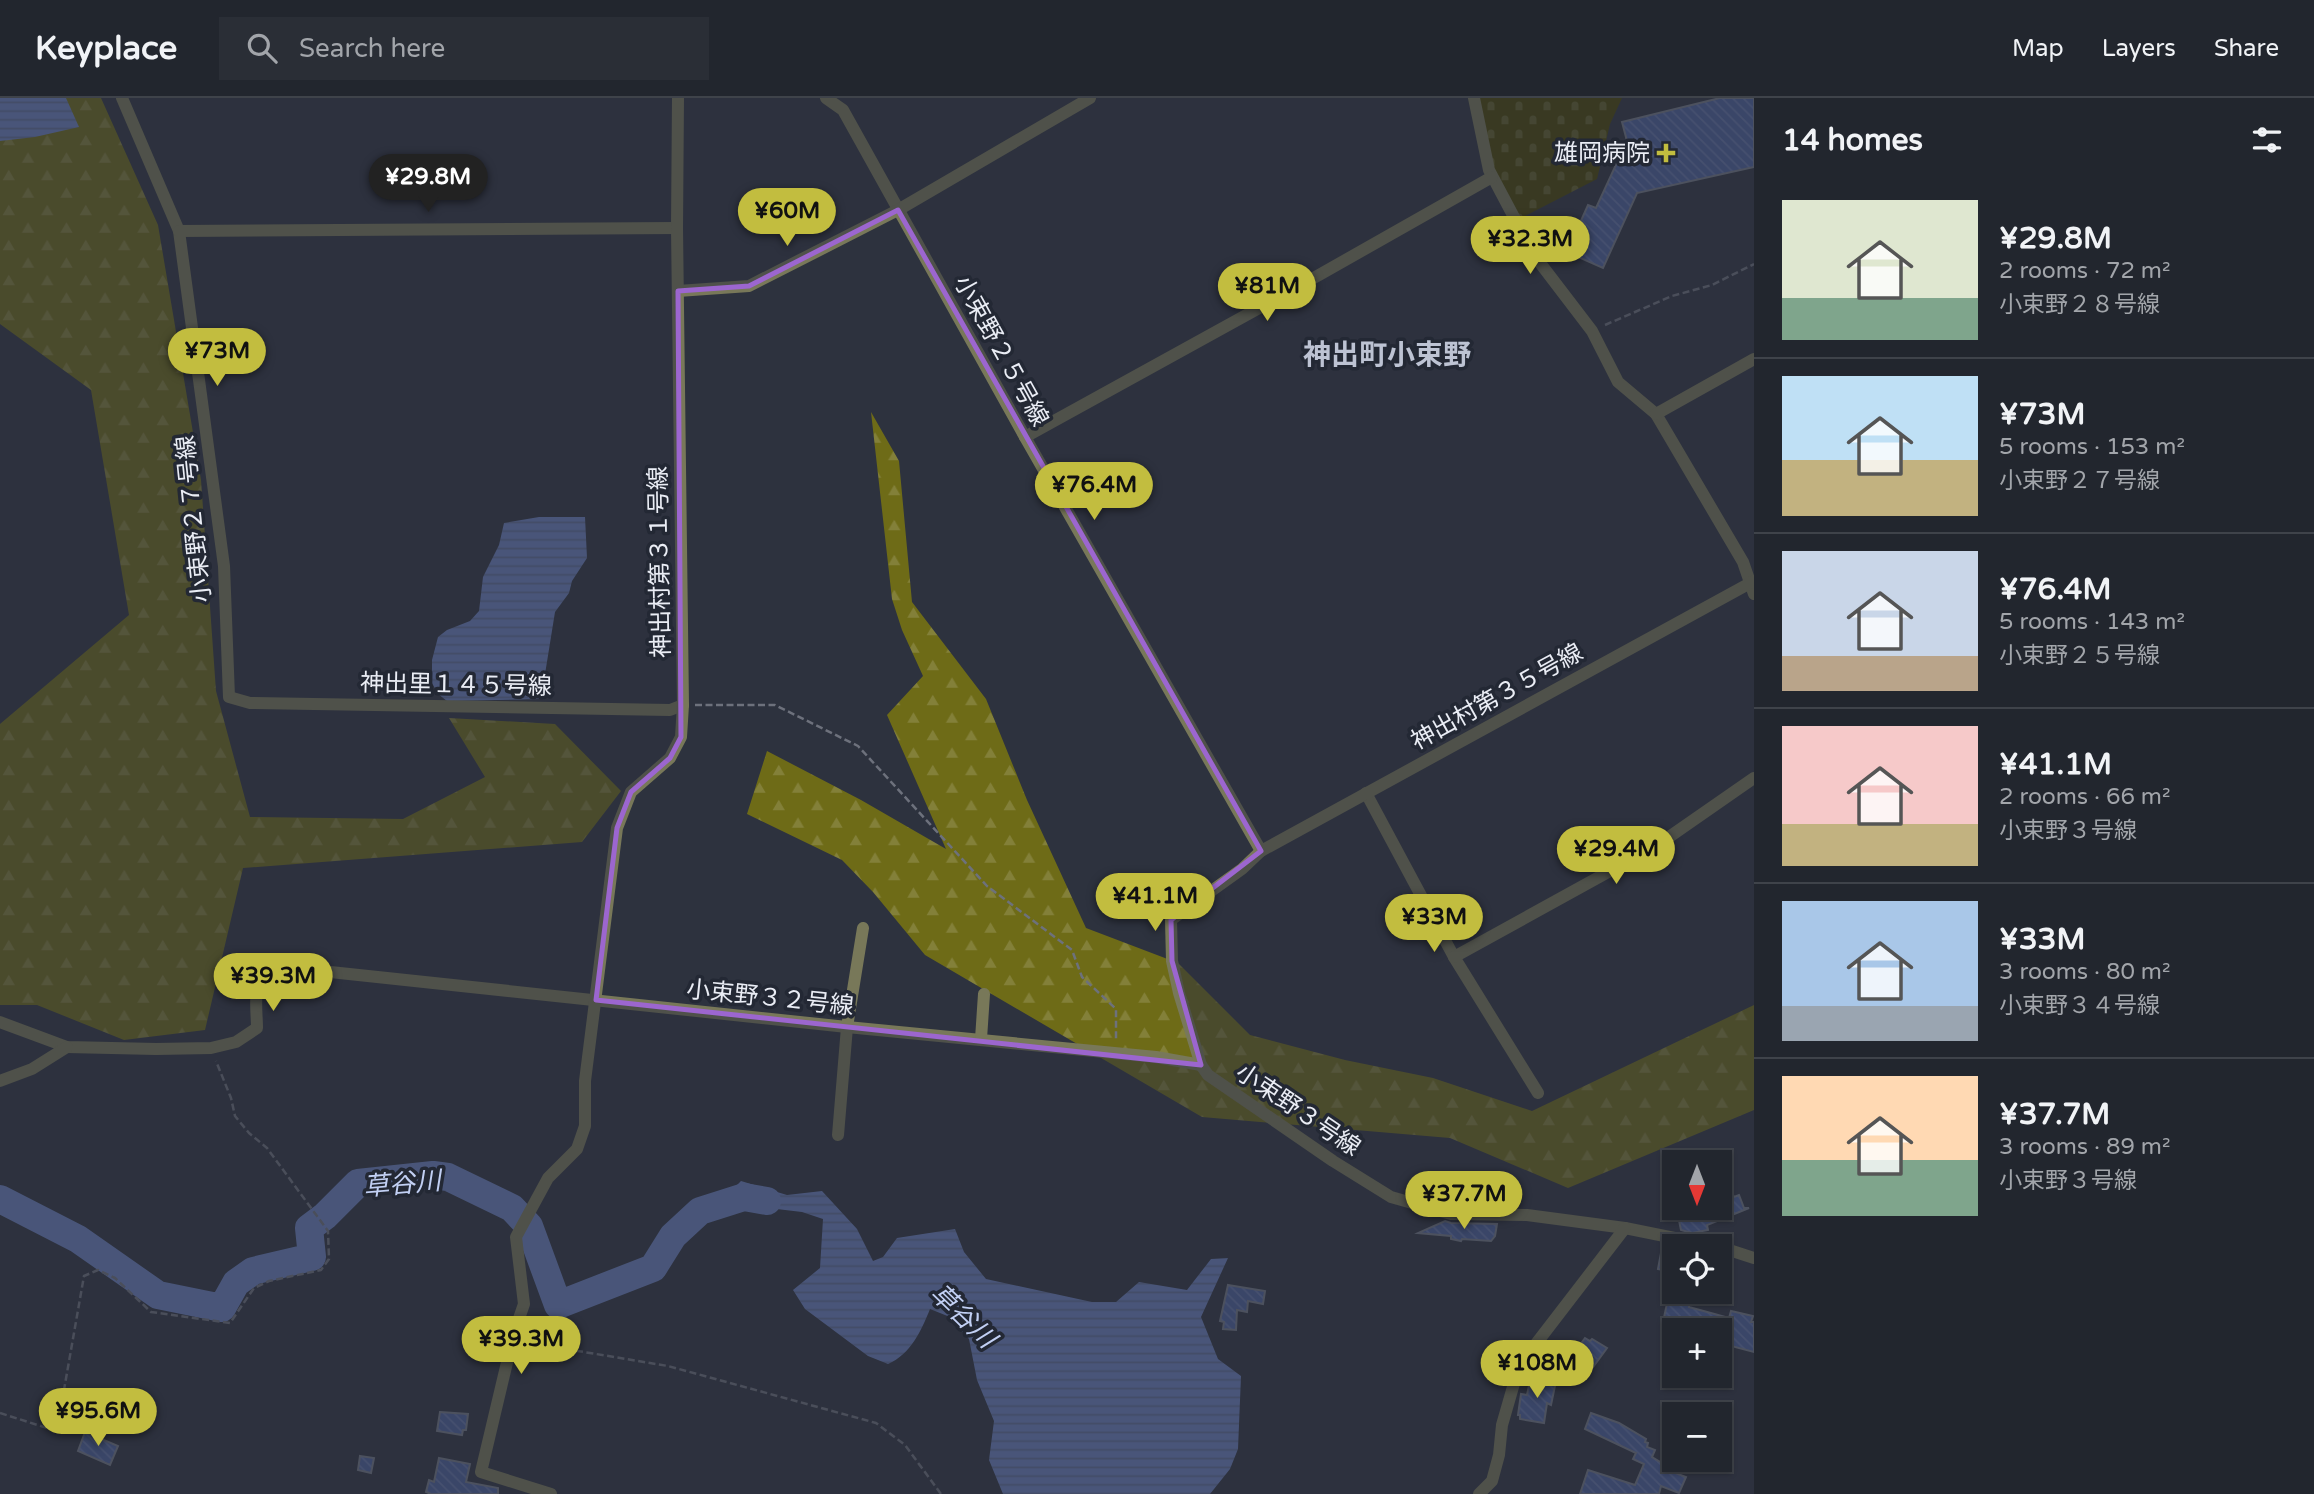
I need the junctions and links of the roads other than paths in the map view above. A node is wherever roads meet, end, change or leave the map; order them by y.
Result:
1 (122, 98) edge
2 (678, 98) edge
3 (826, 98) edge
4 (1090, 98) edge
5 (1474, 98) edge
6 (1492, 177) junction
7 (898, 210) junction
8 (677, 228) junction
9 (179, 231) junction
10 (678, 291) junction
11 (1754, 359) edge
12 (1656, 414) junction
13 (1025, 437) junction
14 (1753, 586) edge
15 (229, 697) joint
16 (683, 705) junction
17 (1754, 778) edge
18 (1366, 793) junction
19 (1261, 851) junction
20 (863, 928) dead end
21 (1454, 957) junction
22 (984, 994) dead end
23 (596, 1000) junction
24 (0, 1022) edge
25 (847, 1027) junction
26 (981, 1039) junction
27 (67, 1047) junction
28 (1201, 1065) junction
29 (0, 1081) edge
30 (1538, 1093) dead end
31 (838, 1135) dead end
32 (1625, 1228) junction
33 (1662, 1235) edge
34 (1732, 1251) edge
35 (1754, 1258) edge
36 (551, 1494) edge
37 (1479, 1494) edge

1 - 9 street, 小束野２７号線
2 - 8 street, 神出村第３１号線
3 - 7 street, 小束野２５号線
4 - 7 street
5 - 6 street
6 - 12 street
6 - 13 street
7 - 10 street
7 - 13 street, 小束野２５号線
8 - 9 street
8 - 10 street, 神出村第３１号線
9 - 15 street, 小束野２７号線
10 - 16 street, 神出村第３１号線
11 - 12 street
12 - 14 street
13 - 19 street, 小束野２５号線
14 - 18 street, 神出村第３５号線
15 - 16 street, 神出里１４５号線
16 - 23 street, 神出村第３１号線
17 - 21 street
18 - 19 street, 神出村第３５号線
18 - 21 street
19 - 28 street, 小束野３号線
20 - 25 street
21 - 30 street
22 - 26 street
23 - 25 street, 小束野３２号線
23 - 27 street, 小束野３２号線
23 - 36 street, 神出村第３１号線
24 - 27 street
25 - 26 street, 小束野３２号線
25 - 31 street
26 - 28 street, 小束野３２号線
27 - 29 street
28 - 32 street, 小束野３号線
32 - 33 street, 小束野３号線
32 - 37 street
34 - 35 street

